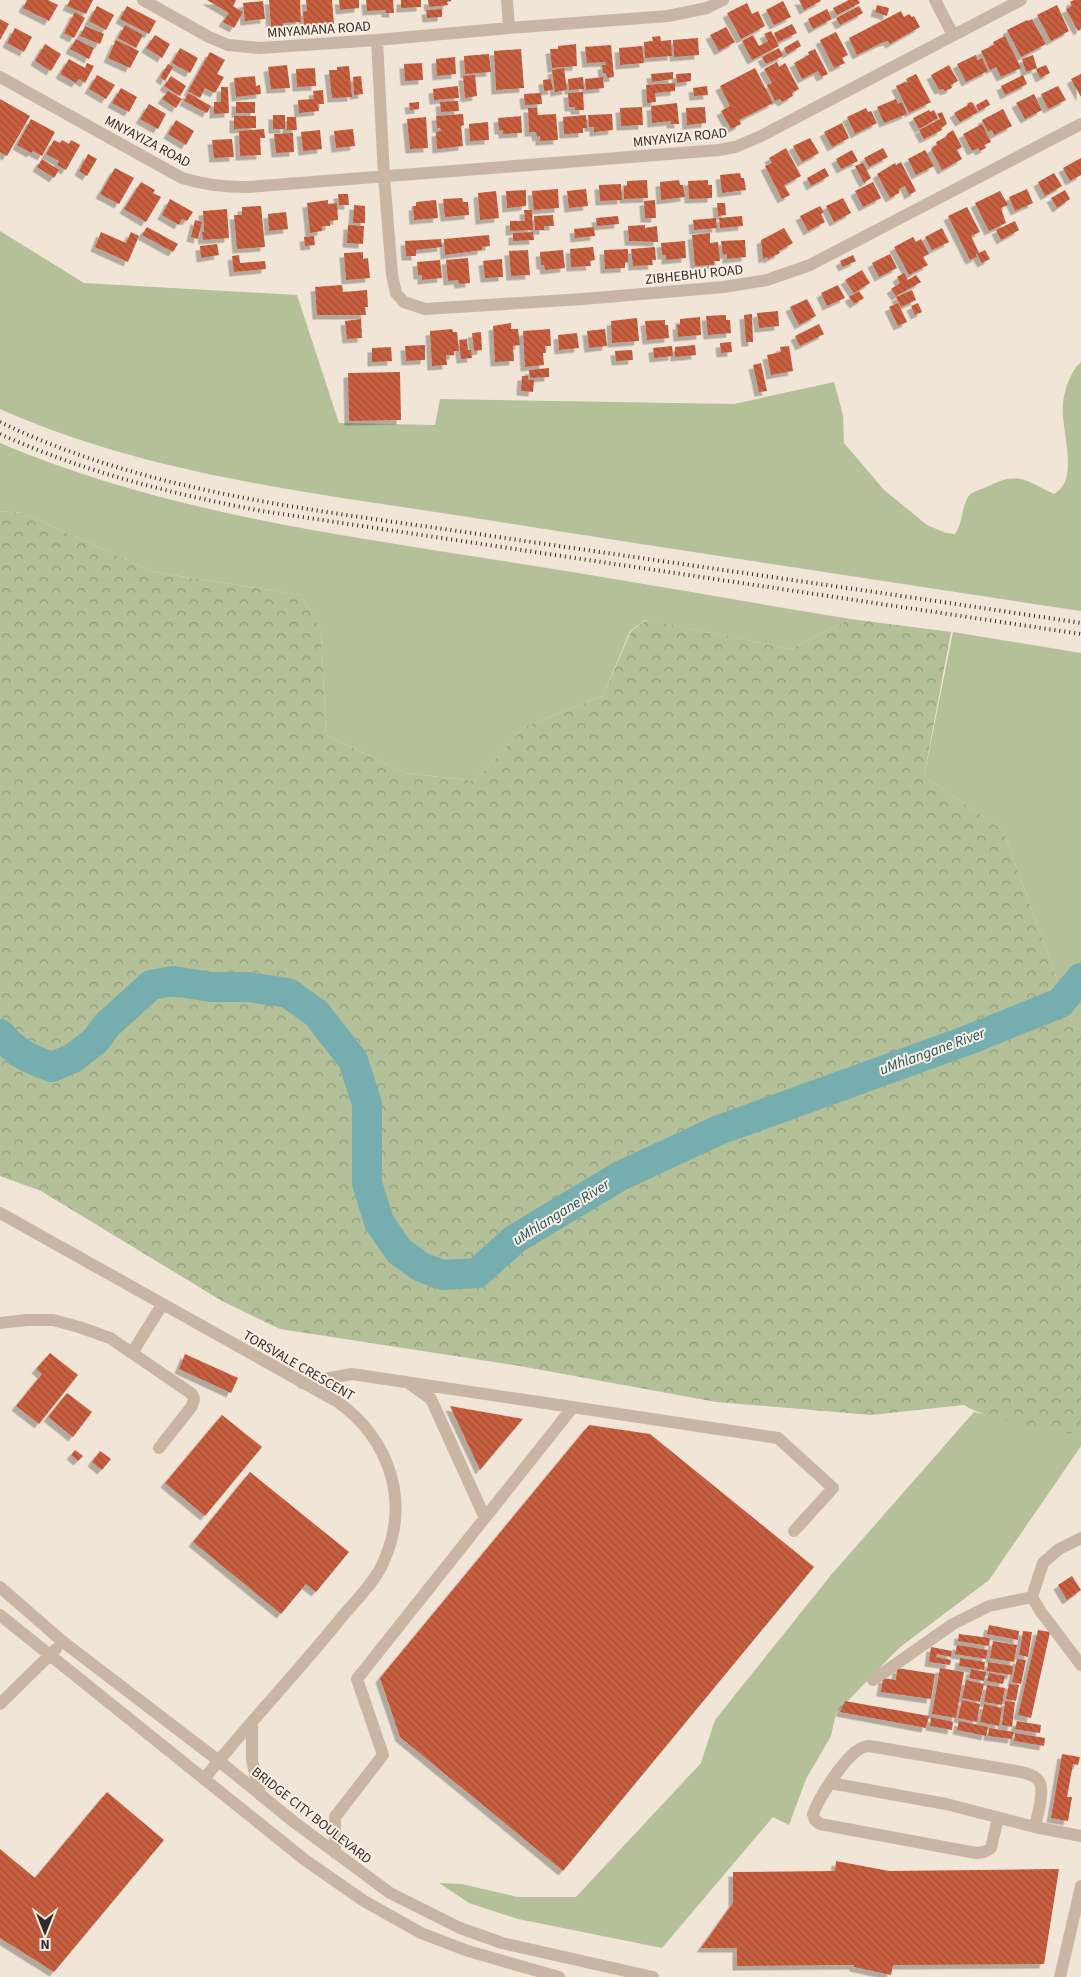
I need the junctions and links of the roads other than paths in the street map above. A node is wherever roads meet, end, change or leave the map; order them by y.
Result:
1 (143, 0) edge
2 (507, 0) edge
3 (723, 0) edge
4 (935, 0) edge
5 (1021, 0) edge
6 (508, 28) junction
7 (952, 35) junction
8 (377, 40) junction
9 (0, 77) edge
10 (1081, 124) edge
11 (384, 176) junction
12 (0, 1213) edge
13 (162, 1305) junction
14 (0, 1324) edge
15 (132, 1353) junction
16 (406, 1382) junction
17 (302, 1383) junction
18 (573, 1407) junction
19 (159, 1448) dead end
20 (485, 1518) junction
21 (794, 1531) dead end
22 (1081, 1538) edge
23 (0, 1587) edge
24 (1032, 1597) junction
25 (0, 1615) edge
26 (62, 1641) junction
27 (50, 1656) junction
28 (1081, 1664) edge
29 (874, 1680) dead end
30 (4, 1689) edge
31 (0, 1704) edge
32 (252, 1722) junction
33 (219, 1761) junction
34 (204, 1779) junction
35 (830, 1783) junction
36 (260, 1795) junction
37 (998, 1818) junction
38 (1035, 1828) junction
39 (1081, 1836) edge
40 (335, 1853) junction
41 (1081, 1886) edge
42 (559, 1977) edge
43 (653, 1977) edge
44 (1060, 1977) edge

1 - 8 street, MNYAMANA ROAD
2 - 6 street
3 - 6 street, MNYAMANA ROAD
4 - 7 street
5 - 7 street, MNYAYIZA ROAD
6 - 8 street, MNYAMANA ROAD
7 - 11 street, MNYAYIZA ROAD
8 - 11 street
9 - 11 street, MNYAYIZA ROAD
10 - 11 street, ZIBHEBHU ROAD
12 - 13 street, TORSVALE CRESCENT
13 - 15 street
13 - 17 street, TORSVALE CRESCENT
14 - 15 street
15 - 19 street
16 - 17 street
16 - 18 street
16 - 20 street
17 - 32 street, TORSVALE CRESCENT
18 - 20 street
18 - 21 street
20 - 40 street
22 - 24 street
23 - 26 street, BRIDGE CITY BOULEVARD
24 - 28 street
24 - 29 street
25 - 27 street
26 - 27 street
26 - 33 street, BRIDGE CITY BOULEVARD
27 - 30 street
27 - 34 street
30 - 31 street
32 - 33 street, TORSVALE CRESCENT
32 - 36 street
33 - 34 street, TORSVALE CRESCENT
33 - 36 street, BRIDGE CITY BOULEVARD
34 - 42 street
35 - 37 street
35 - 37 street
35 - 38 street
36 - 40 street, BRIDGE CITY BOULEVARD
37 - 38 street
38 - 39 street
40 - 43 street, BRIDGE CITY BOULEVARD
41 - 44 street

